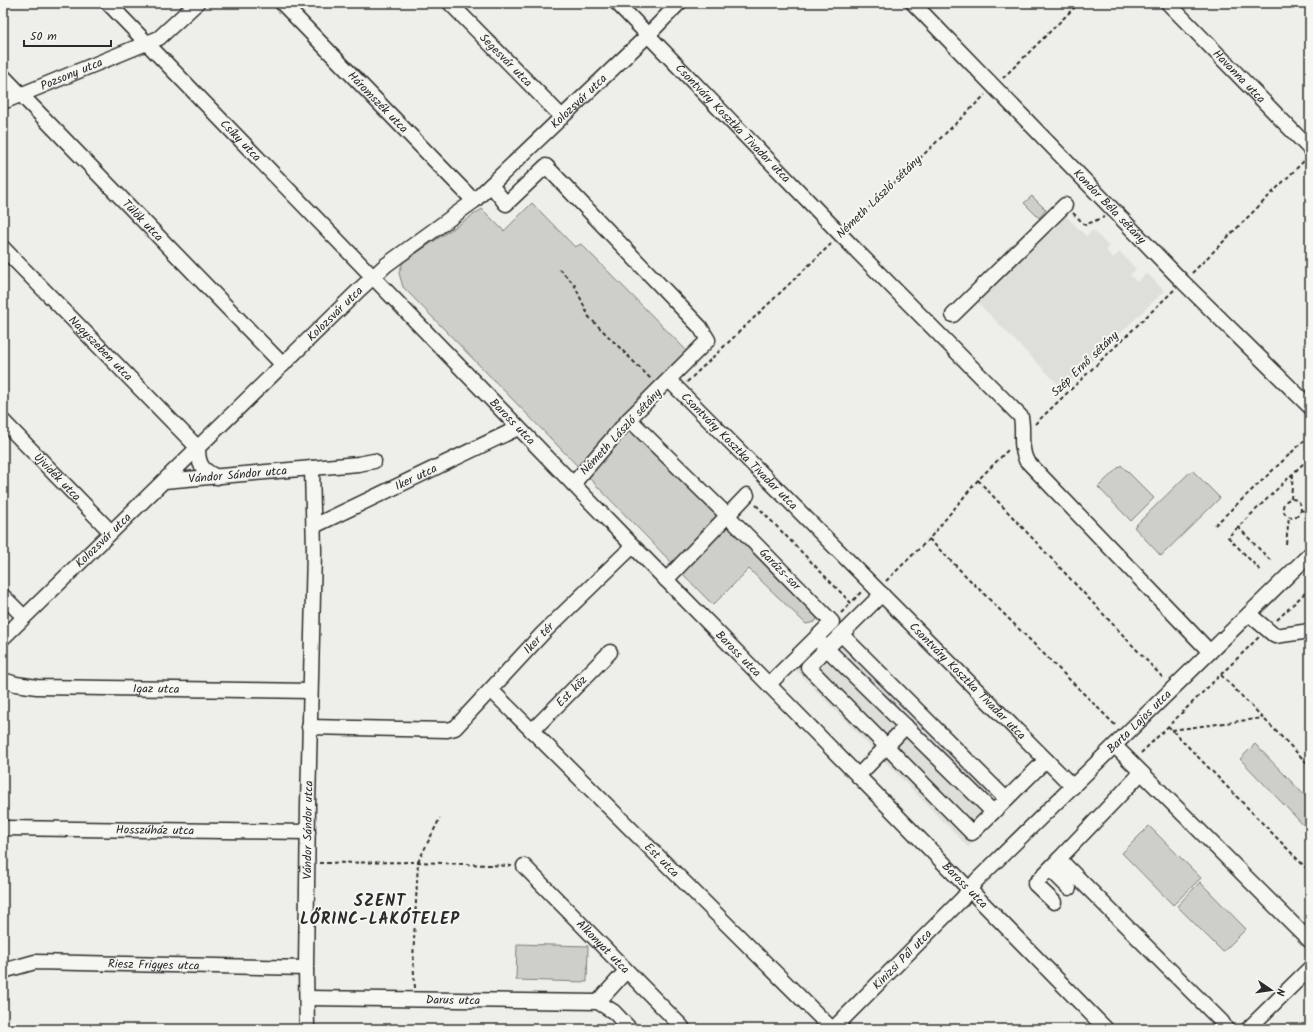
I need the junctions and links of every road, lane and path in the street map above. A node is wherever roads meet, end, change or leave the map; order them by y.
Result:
1 (108, 3) edge
2 (198, 3) edge
3 (282, 3) edge
4 (450, 3) edge
5 (617, 3) edge
6 (679, 3) edge
7 (913, 3) edge
8 (1079, 3) edge
9 (1168, 3) edge
10 (648, 35) junction
11 (147, 44) junction
12 (3, 76) edge
13 (994, 86) junction
14 (21, 94) junction
15 (3, 102) edge
16 (562, 117) junction
17 (1310, 149) edge
18 (1310, 155) edge
19 (491, 185) junction
20 (474, 201) junction
21 (1065, 205) joint
22 (1116, 212) junction
23 (841, 235) junction
24 (3, 248) edge
25 (559, 269) dead end
26 (374, 277) junction
27 (1183, 282) junction
28 (953, 315) dead end
29 (283, 364) junction
30 (673, 385) junction
31 (1310, 407) edge
32 (629, 419) junction
33 (3, 421) edge
34 (518, 428) junction
35 (1310, 436) edge
36 (1021, 437) junction
37 (198, 448) junction
38 (1310, 457) edge
39 (374, 461) dead end
40 (312, 468) junction
41 (1293, 474) junction
42 (217, 477) junction
43 (978, 480) junction
44 (164, 481) junction
45 (573, 484) junction
46 (747, 495) joint
47 (1291, 499) junction
48 (1300, 510) junction
49 (1310, 512) edge
50 (728, 516) junction
51 (1289, 516) junction
52 (1215, 525) dead end
53 (314, 526) junction
54 (1238, 527) junction
55 (111, 532) junction
56 (929, 539) junction
57 (1286, 544) dead end
58 (633, 546) junction
59 (1310, 554) edge
60 (1270, 560) dead end
61 (1260, 570) dead end
62 (666, 580) junction
63 (1310, 588) edge
64 (876, 589) junction
65 (3, 596) edge
66 (1249, 614) junction
67 (24, 617) junction
68 (1267, 629) junction
69 (1310, 632) edge
70 (841, 634) junction
71 (3, 638) edge
72 (816, 638) junction
73 (827, 648) junction
74 (610, 652) dead end
75 (1210, 652) junction
76 (1221, 675) junction
77 (3, 680) edge
78 (769, 684) junction
79 (1172, 688) junction
80 (491, 690) junction
81 (310, 691) junction
82 (1263, 718) junction
83 (906, 726) junction
84 (1168, 726) junction
85 (309, 727) junction
86 (1172, 730) junction
87 (532, 731) junction
88 (1125, 736) junction
89 (886, 746) junction
90 (1115, 746) junction
91 (1046, 760) junction
92 (1310, 766) edge
93 (1136, 768) junction
94 (858, 776) junction
95 (1072, 787) junction
96 (1006, 799) junction
97 (993, 812) junction
98 (440, 818) dead end
99 (3, 828) edge
100 (308, 832) junction
101 (418, 862) junction
102 (308, 863) junction
103 (1054, 864) junction
104 (524, 866) joint
105 (1310, 872) edge
106 (1069, 888) dead end
107 (969, 890) junction
108 (1054, 902) dead end
109 (1310, 941) edge
110 (306, 968) junction
111 (1310, 968) edge
112 (3, 971) edge
113 (626, 971) junction
114 (308, 998) junction
115 (415, 999) junction
116 (598, 1002) junction
117 (3, 1019) edge
118 (682, 1028) edge
119 (12, 1029) edge
120 (307, 1029) edge
121 (630, 1029) edge
122 (833, 1029) edge
123 (1106, 1029) edge
124 (1226, 1029) edge
125 (1248, 1029) edge

1 - 11 street, Csíky utca
2 - 11 street, Pozsony utca
3 - 20 street, Háromszék utca
4 - 16 street, Segesvár utca
5 - 10 street, Csontváry Kosztka Tivadar utca
6 - 10 street, Kolozsvár utca
7 - 13 street, Kondor Béla sétány
8 - 13 path, Németh László sétány
9 - 17 street, Havanna utca
10 - 16 street, Kolozsvár utca
10 - 23 street, Csontváry Kosztka Tivadar utca
11 - 14 street, Pozsony utca
11 - 26 street, Csíky utca
12 - 14 street, Tülök utca
13 - 22 street, Kondor Béla sétány
13 - 23 path, Németh László sétány
14 - 15 street, Pozsony utca
14 - 29 street, Tülök utca
16 - 19 street, Kolozsvár utca
18 - 27 path, Szép Ernő sétány
19 - 20 street, Kolozsvár utca
19 - 30 street
20 - 26 street, Kolozsvár utca
21 - 22 path
21 - 28 street
22 - 27 street, Kondor Béla sétány
23 - 30 path, Németh László sétány
23 - 36 street, Csontváry Kosztka Tivadar utca
24 - 37 street, Nagyszeben utca
25 - 30 path
26 - 29 street, Kolozsvár utca
26 - 34 street, Baross utca
27 - 31 street, Kondor Béla sétány
27 - 36 path, Szép Ernő sétány
29 - 37 street, Kolozsvár utca
30 - 32 street, Németh László sétány
30 - 64 street, Csontváry Kosztka Tivadar utca
32 - 45 street, Németh László sétány
32 - 50 street, Garázs-sor
33 - 55 street, Újvidék utca
34 - 45 street, Baross utca
34 - 53 street, Iker utca
35 - 52 path
36 - 43 path, Szép Ernő sétány
36 - 75 street, Csontváry Kosztka Tivadar utca
37 - 42 street
37 - 44 street, Kolozsvár utca
38 - 41 path
39 - 40 street, Vándor Sándor utca
40 - 42 street, Vándor Sándor utca
40 - 53 street, Vándor Sándor utca
41 - 47 path
41 - 54 path
42 - 44 street, Vándor Sándor utca
43 - 56 path, Szép Ernő sétány
43 - 79 path
44 - 55 street, Kolozsvár utca
45 - 58 street, Baross utca
46 - 50 street
46 - 64 path, Szép Ernő sétány
47 - 48 path
47 - 51 path
48 - 49 path
48 - 51 path
50 - 62 street
50 - 72 street, Garázs-sor
51 - 57 path
53 - 81 street, Vándor Sándor utca
54 - 60 path
54 - 61 path
55 - 67 street, Kolozsvár utca
56 - 64 path, Szép Ernő sétány
56 - 88 path
58 - 62 street, Baross utca
58 - 80 street, Iker tér
59 - 66 street, Barta Lajos utca
62 - 78 street, Baross utca
63 - 68 path
64 - 70 street
64 - 91 street, Csontváry Kosztka Tivadar utca
65 - 67 street
66 - 68 street
66 - 75 street, Barta Lajos utca
67 - 71 street, Kolozsvár utca
68 - 69 street
68 - 76 path
70 - 73 street
70 - 96 street
72 - 73 street
72 - 78 street
73 - 83 street
73 - 89 street
74 - 87 street, Est köz
75 - 79 street, Barta Lajos utca
76 - 82 path
76 - 84 path
77 - 81 street, Igaz utca
78 - 94 street, Baross utca
79 - 88 street, Barta Lajos utca
80 - 85 street, Iker tér
80 - 87 street, Est utca
81 - 85 street, Vándor Sándor utca
82 - 86 path
82 - 92 path
83 - 89 street
83 - 97 street
84 - 86 path
84 - 93 path
85 - 100 street, Vándor Sándor utca
86 - 105 path
87 - 122 street, Est utca
88 - 90 street, Barta Lajos utca
89 - 94 street
89 - 97 street
90 - 93 street
90 - 95 street, Barta Lajos utca
91 - 95 street, Csontváry Kosztka Tivadar utca
91 - 96 street
93 - 103 street
93 - 109 street
94 - 107 street, Baross utca
95 - 107 street, Barta Lajos utca
96 - 97 street
98 - 101 path
99 - 100 street, Hosszúház utca
100 - 102 street, Vándor Sándor utca
101 - 102 path
101 - 104 path
101 - 115 path
102 - 110 street, Vándor Sándor utca
103 - 106 street
103 - 108 street
103 - 124 street
104 - 113 street, Alkonyat utca
107 - 122 street, Kinizsi Pál utca
107 - 123 street, Baross utca
110 - 112 street, Riesz Frigyes utca
110 - 114 street, Vándor Sándor utca
111 - 125 street
113 - 116 street
113 - 118 street, Alkonyat utca
114 - 115 street, Darus utca
114 - 120 street, Vándor Sándor utca
115 - 116 street, Darus utca
116 - 121 street
117 - 119 path

